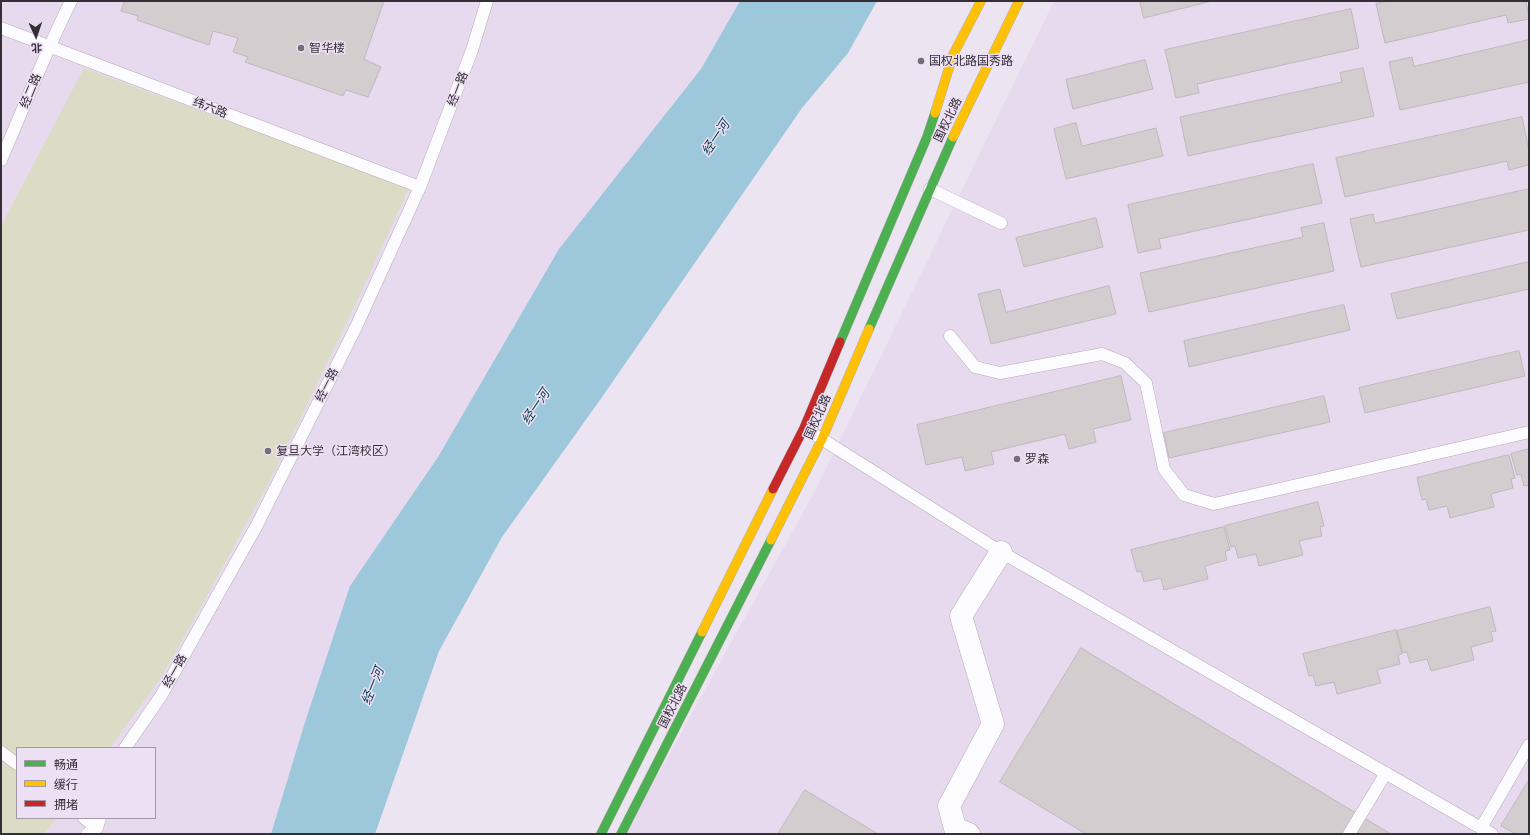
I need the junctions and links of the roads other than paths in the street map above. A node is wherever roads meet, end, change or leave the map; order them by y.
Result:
1 (71, 1) edge
2 (487, 1) edge
3 (980, 1) edge
4 (1019, 1) edge
5 (1, 28) edge
6 (48, 47) junction
7 (1, 160) edge
8 (420, 187) junction
9 (930, 189) junction
10 (1001, 223) dead end
11 (950, 336) dead end
12 (804, 428) junction
13 (1529, 432) edge
14 (822, 439) junction
15 (1001, 552) junction
16 (1529, 744) edge
17 (126, 747) edge
18 (1, 752) edge
19 (16, 763) edge
20 (1386, 773) junction
21 (85, 819) edge
22 (95, 827) edge
23 (1481, 828) junction
24 (601, 834) edge
25 (621, 834) edge
26 (969, 834) edge
27 (1348, 834) edge
28 (1492, 834) edge

1 - 6 lane, 经二路
2 - 8 lane, 经一路
3 - 12 main road, 国权北路
4 - 9 main road, 国权北路
5 - 6 lane, 纬六路
6 - 7 lane, 经二路
6 - 8 lane, 纬六路
8 - 17 lane, 经一路
9 - 10 lane
9 - 14 main road, 国权北路
11 - 13 lane
12 - 14 lane
12 - 24 main road, 国权北路
14 - 15 lane
14 - 25 main road, 国权北路
15 - 20 lane
15 - 26 street
16 - 23 lane
18 - 19 lane
20 - 23 lane
20 - 27 lane
21 - 22 lane
23 - 28 lane

